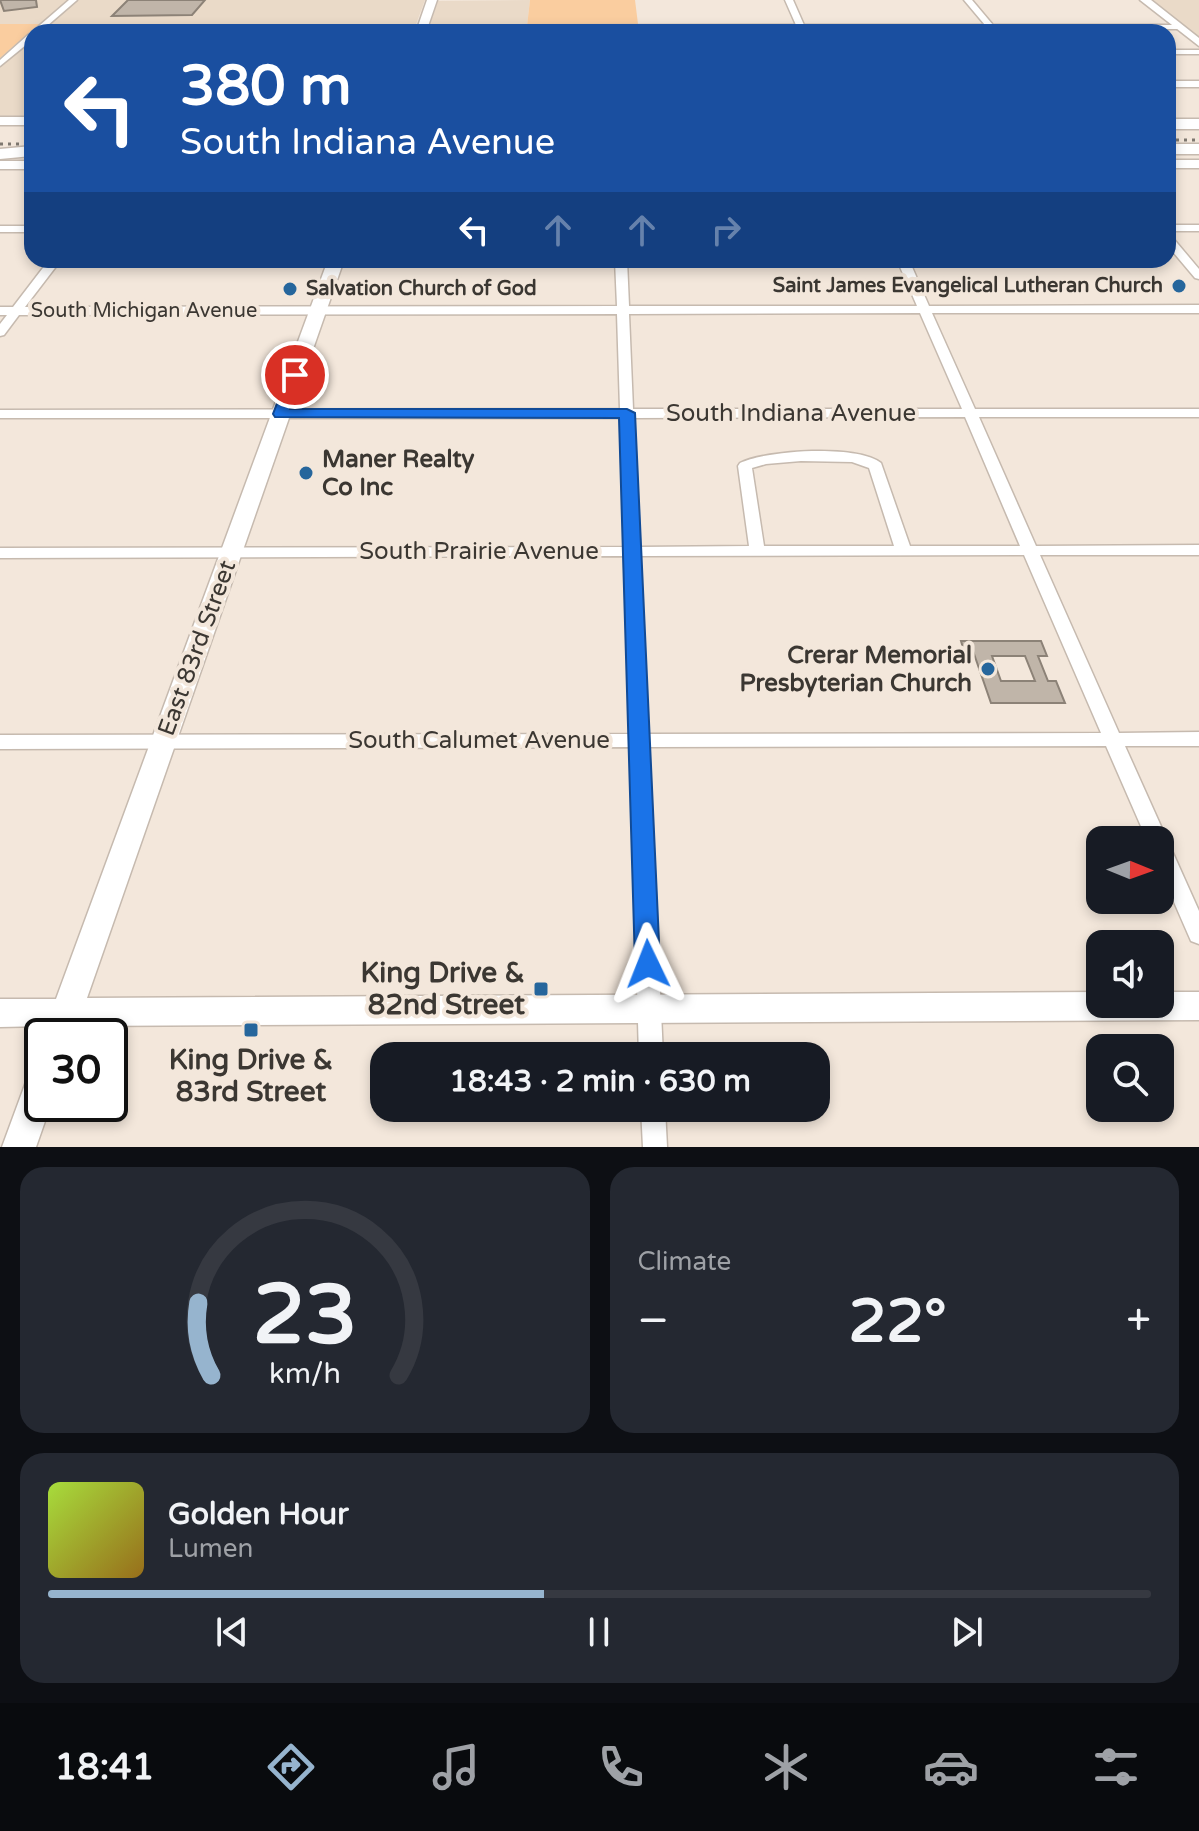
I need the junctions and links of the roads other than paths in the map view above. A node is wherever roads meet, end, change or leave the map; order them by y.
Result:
1 (73, 0) edge
2 (432, 0) edge
3 (789, 0) edge
4 (968, 0) edge
5 (1145, 0) edge
6 (638, 23) dead end
7 (45, 24) edge
8 (423, 24) edge
9 (679, 24) edge
10 (800, 24) edge
11 (988, 24) edge
12 (1175, 24) edge
13 (1176, 25) edge
14 (24, 43) edge
15 (1199, 43) edge
16 (1176, 52) edge
17 (1199, 52) edge
18 (0, 64) edge
19 (1176, 84) edge
20 (1199, 84) edge
21 (24, 126) edge
22 (1176, 127) edge
23 (1176, 135) edge
24 (24, 137) edge
25 (1, 139) edge
26 (1198, 141) edge
27 (24, 147) edge
28 (1176, 147) edge
29 (1176, 157) edge
30 (0, 165) edge
31 (24, 165) edge
32 (1176, 228) edge
33 (1199, 228) edge
34 (0, 229) edge
35 (24, 229) edge
36 (1176, 249) edge
37 (49, 268) edge
38 (333, 268) edge
39 (621, 268) edge
40 (907, 268) edge
41 (1199, 276) edge
42 (1199, 309) edge
43 (318, 310) junction
44 (623, 310) junction
45 (925, 310) junction
46 (0, 311) edge
47 (17, 311) junction
48 (0, 332) edge
49 (627, 413) junction
50 (969, 413) junction
51 (1199, 413) edge
52 (0, 414) edge
53 (281, 414) junction
54 (632, 550) junction
55 (757, 550) junction
56 (903, 550) junction
57 (1199, 550) edge
58 (1030, 551) junction
59 (232, 552) junction
60 (0, 553) edge
61 (639, 739) junction
62 (1113, 739) junction
63 (1199, 739) edge
64 (0, 742) edge
65 (164, 742) junction
66 (1151, 826) edge
67 (1174, 878) edge
68 (1199, 935) edge
69 (1199, 1006) edge
70 (649, 1007) junction
71 (0, 1013) edge
72 (26, 1018) edge
73 (65, 1018) edge
74 (128, 1023) edge
75 (650, 1042) edge
76 (28, 1122) edge
77 (654, 1122) edge
78 (19, 1147) edge
79 (655, 1147) edge

1 - 7 street
2 - 8 street
3 - 10 street
4 - 11 street
5 - 12 street
6 - 9 street
13 - 15 street
14 - 18 street
16 - 17 street
19 - 20 street
21 - 25 street
22 - 26 highway
23 - 26 highway
24 - 25 highway
25 - 27 highway
26 - 28 highway
26 - 29 highway
30 - 31 street
32 - 33 street
34 - 35 street
36 - 41 street
37 - 47 street
38 - 43 street, East 83rd Street
39 - 44 street
40 - 45 street
42 - 45 street, South Michigan Avenue
43 - 44 street, South Michigan Avenue
43 - 47 street, South Michigan Avenue
43 - 53 street, East 83rd Street
44 - 45 street, South Michigan Avenue
44 - 49 street
45 - 50 street
46 - 47 street, South Michigan Avenue
47 - 48 street
49 - 50 street, South Indiana Avenue
49 - 53 street, South Indiana Avenue
49 - 54 street
50 - 51 street, South Indiana Avenue
50 - 58 street
52 - 53 street, South Indiana Avenue
53 - 59 street, East 83rd Street
54 - 55 street, South Prairie Avenue
54 - 59 street, South Prairie Avenue
54 - 61 street
55 - 56 street, South Prairie Avenue
55 - 56 street
56 - 58 street, South Prairie Avenue
57 - 58 street, South Prairie Avenue
58 - 62 street
59 - 60 street, South Prairie Avenue
59 - 65 street, East 83rd Street
61 - 62 street, South Calumet Avenue
61 - 65 street, South Calumet Avenue
61 - 70 street
62 - 63 street, South Calumet Avenue
62 - 66 street
64 - 65 street, South Calumet Avenue
65 - 73 street, East 83rd Street
67 - 68 street
69 - 70 street
70 - 74 street
70 - 75 street
71 - 72 street
76 - 78 street
77 - 79 street

